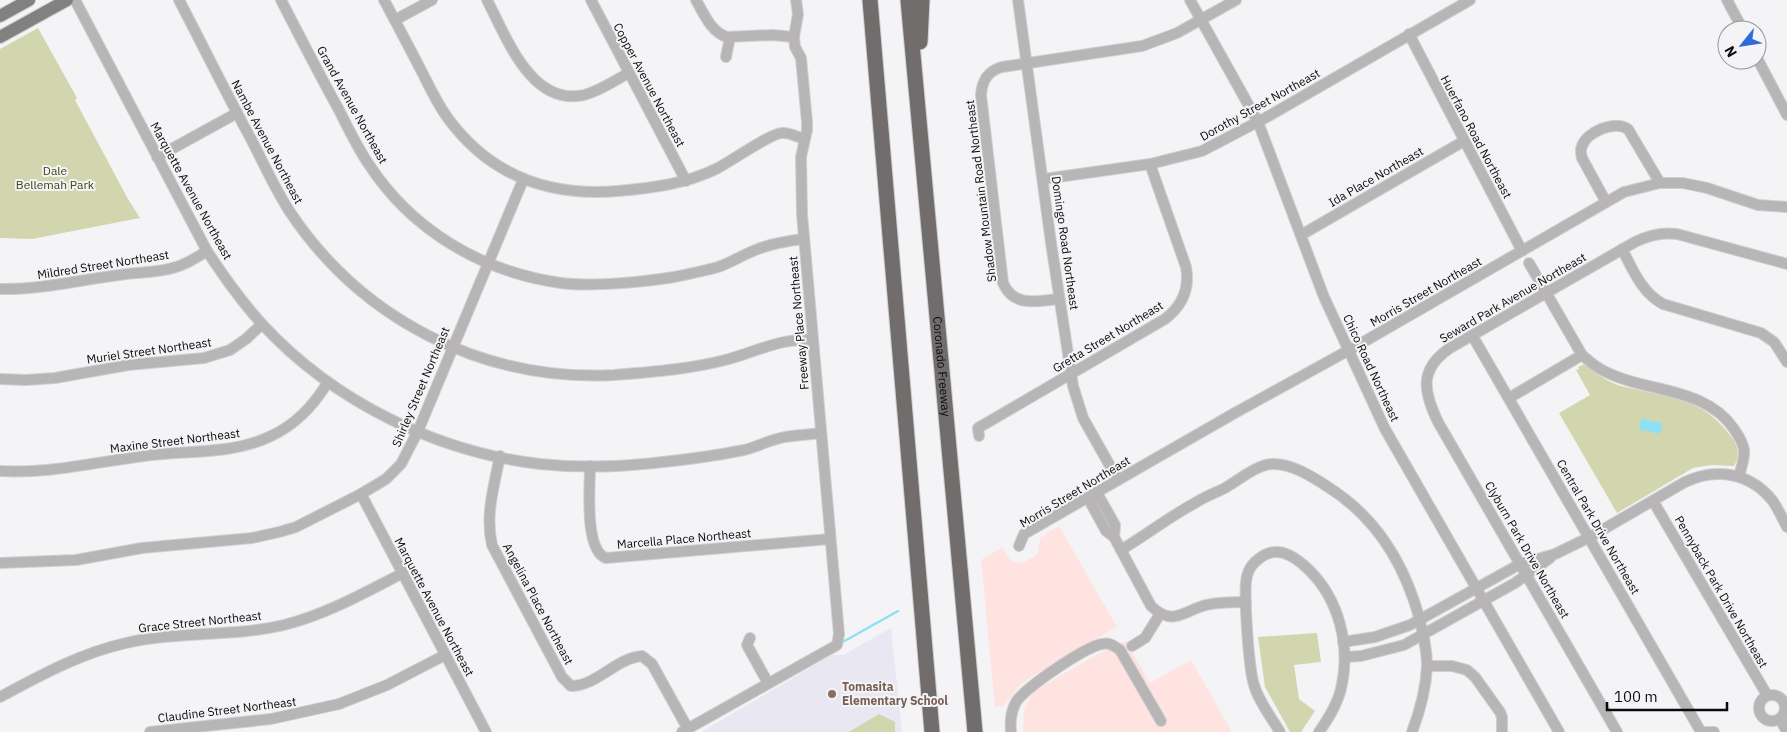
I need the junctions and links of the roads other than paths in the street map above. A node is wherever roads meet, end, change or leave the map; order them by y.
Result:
1 (29, 0) edge
2 (67, 0) edge
3 (75, 0) edge
4 (178, 0) edge
5 (280, 0) edge
6 (384, 0) edge
7 (432, 0) edge
8 (487, 0) edge
9 (590, 0) edge
10 (696, 0) edge
11 (796, 0) edge
12 (864, 0) edge
13 (870, 0) edge
14 (908, 0) edge
15 (922, 0) edge
16 (1018, 0) edge
17 (1190, 0) edge
18 (1236, 0) edge
19 (1470, 0) edge
20 (1727, 0) edge
21 (0, 16) edge
22 (395, 20) junction
23 (1202, 20) junction
24 (1738, 20) edge
25 (1409, 34) junction
26 (0, 37) edge
27 (730, 37) junction
28 (794, 37) junction
29 (726, 57) dead end
30 (1026, 64) junction
31 (1763, 70) edge
32 (629, 73) junction
33 (876, 80) junction
34 (237, 113) junction
35 (1787, 115) edge
36 (1258, 122) junction
37 (804, 139) junction
38 (1464, 141) junction
39 (157, 158) junction
40 (1150, 164) junction
41 (924, 176) junction
42 (1044, 179) junction
43 (523, 180) junction
44 (686, 181) junction
45 (1660, 183) junction
46 (1606, 202) junction
47 (1787, 207) edge
48 (1301, 235) junction
49 (804, 239) junction
50 (1622, 249) junction
51 (207, 251) junction
52 (1522, 251) junction
53 (488, 263) junction
54 (1529, 263) dead end
55 (1787, 264) edge
56 (0, 288) edge
57 (1546, 293) junction
58 (1059, 299) junction
59 (262, 324) junction
60 (1472, 335) junction
61 (813, 339) junction
62 (452, 347) junction
63 (1349, 351) junction
64 (1582, 355) junction
65 (1787, 362) edge
66 (1071, 374) junction
67 (1427, 377) joint
68 (0, 379) edge
69 (328, 382) junction
70 (1509, 398) junction
71 (418, 431) junction
72 (821, 433) junction
73 (979, 436) dead end
74 (500, 456) junction
75 (590, 466) junction
76 (0, 472) edge
77 (1739, 476) junction
78 (1118, 480) junction
79 (361, 494) junction
80 (1092, 495) junction
81 (1653, 501) junction
82 (1787, 527) edge
83 (1590, 537) junction
84 (830, 540) junction
85 (1019, 546) dead end
86 (1121, 550) junction
87 (1555, 554) junction
88 (0, 563) edge
89 (1520, 564) junction
90 (402, 573) junction
91 (1527, 576) junction
92 (1476, 588) junction
93 (1484, 601) junction
94 (1246, 602) junction
95 (1160, 614) junction
96 (1419, 620) junction
97 (1423, 635) junction
98 (750, 638) dead end
99 (1343, 642) junction
100 (1132, 646) dead end
101 (445, 655) junction
102 (1345, 657) junction
103 (1427, 666) junction
104 (768, 683) junction
105 (1767, 695) junction
106 (0, 696) edge
107 (1780, 719) junction
108 (1161, 721) dead end
109 (685, 730) edge
110 (150, 732) edge
111 (486, 732) edge
112 (932, 732) edge
113 (975, 732) edge
114 (1011, 732) edge
115 (1280, 732) edge
116 (1319, 732) edge
117 (1412, 732) edge
118 (1502, 732) edge
119 (1559, 732) edge
120 (1617, 732) edge
121 (1703, 732) edge
122 (1714, 732) edge
123 (1787, 732) edge

1 - 21 main road
2 - 26 main road
3 - 39 street, Marquette Avenue Northeast
4 - 34 street, Nambe Avenue Northeast
5 - 53 street, Grand Avenue Northeast
6 - 22 street
7 - 22 street
8 - 32 street
9 - 32 street, Copper Avenue Northeast
10 - 27 street
11 - 28 street, Freeway Place Northeast
12 - 33 highway
13 - 33 highway
14 - 41 highway, Coronado Freeway
15 - 41 highway
16 - 30 street, Domingo Road Northeast
17 - 23 street, Chico Road Northeast
18 - 23 street
19 - 25 street, Dorothy Street Northeast
20 - 24 street
22 - 43 street
23 - 30 street
23 - 36 street, Chico Road Northeast
25 - 36 street, Dorothy Street Northeast
25 - 38 street, Huerfano Road Northeast
27 - 28 street
27 - 29 street
28 - 37 street, Freeway Place Northeast
30 - 42 street, Domingo Road Northeast
30 - 58 street, Shadow Mountain Road Northeast
31 - 35 street
32 - 44 street, Copper Avenue Northeast
33 - 112 highway
34 - 39 street
34 - 62 street, Nambe Avenue Northeast
36 - 40 street, Dorothy Street Northeast
36 - 48 street, Chico Road Northeast
37 - 44 street
37 - 49 street, Freeway Place Northeast
38 - 48 street, Ida Place Northeast
38 - 52 street, Huerfano Road Northeast
39 - 51 street, Marquette Avenue Northeast
40 - 42 street, Dorothy Street Northeast
40 - 66 street, Gretta Street Northeast
41 - 113 highway, Coronado Freeway
42 - 58 street, Domingo Road Northeast
43 - 44 street
43 - 53 street, Shirley Street Northeast
45 - 46 street, Morris Street Northeast
45 - 46 street
45 - 47 street, Morris Street Northeast
46 - 52 street, Morris Street Northeast
48 - 63 street, Chico Road Northeast
49 - 53 street
49 - 61 street, Freeway Place Northeast
50 - 55 street, Seward Park Avenue Northeast
50 - 57 street, Seward Park Avenue Northeast
50 - 65 street
51 - 56 street, Mildred Street Northeast
51 - 59 street, Marquette Avenue Northeast
52 - 63 street, Morris Street Northeast
53 - 62 street, Shirley Street Northeast
54 - 57 street
57 - 60 street, Seward Park Avenue Northeast
57 - 64 street
58 - 66 street, Domingo Road Northeast
59 - 68 street, Muriel Street Northeast
59 - 69 street, Marquette Avenue Northeast
60 - 67 street, Seward Park Avenue Northeast
60 - 70 street, Central Park Drive Northeast
61 - 62 street
61 - 72 street, Freeway Place Northeast
62 - 71 street, Shirley Street Northeast
63 - 78 street, Morris Street Northeast
63 - 92 street, Chico Road Northeast
64 - 70 street
64 - 77 street
66 - 73 street, Gretta Street Northeast
66 - 78 street, Domingo Road Northeast
67 - 89 street, Clyburn Park Drive Northeast
69 - 71 street, Marquette Avenue Northeast
69 - 76 street, Maxine Street Northeast
70 - 83 street, Central Park Drive Northeast
71 - 74 street
71 - 79 street, Shirley Street Northeast
72 - 75 street
72 - 84 street, Freeway Place Northeast
74 - 75 street
74 - 109 street, Angelina Place Northeast
75 - 84 street, Marcella Place Northeast
77 - 81 street
77 - 82 street
78 - 80 street, Morris Street Northeast
79 - 88 street, Shirley Street Northeast
79 - 90 street, Marquette Avenue Northeast
80 - 85 street, Morris Street Northeast
80 - 86 street
81 - 83 street
81 - 105 street, Pennyback Park Drive Northeast
83 - 87 street
83 - 121 street, Central Park Drive Northeast
84 - 104 street, Freeway Place Northeast
86 - 95 street
86 - 96 street
87 - 89 street
87 - 91 street
89 - 91 street, Clyburn Park Drive Northeast
89 - 92 street
90 - 101 street, Marquette Avenue Northeast
90 - 106 street, Grace Street Northeast
91 - 93 street
91 - 120 street, Clyburn Park Drive Northeast
92 - 93 street, Chico Road Northeast
92 - 96 street
93 - 97 street
93 - 119 street, Chico Road Northeast
94 - 95 street
94 - 99 street
94 - 115 street
95 - 100 street
96 - 97 street
96 - 99 street
97 - 102 street
97 - 103 street
98 - 104 street
99 - 102 street
101 - 110 street, Claudine Street Northeast
101 - 111 street, Marquette Avenue Northeast
102 - 116 street
103 - 117 street
103 - 118 street
104 - 109 street
105 - 107 street, Pennyback Park Drive Northeast
105 - 107 street
107 - 123 street, Pennyback Park Drive Northeast
108 - 114 street
121 - 122 street, Central Park Drive Northeast

